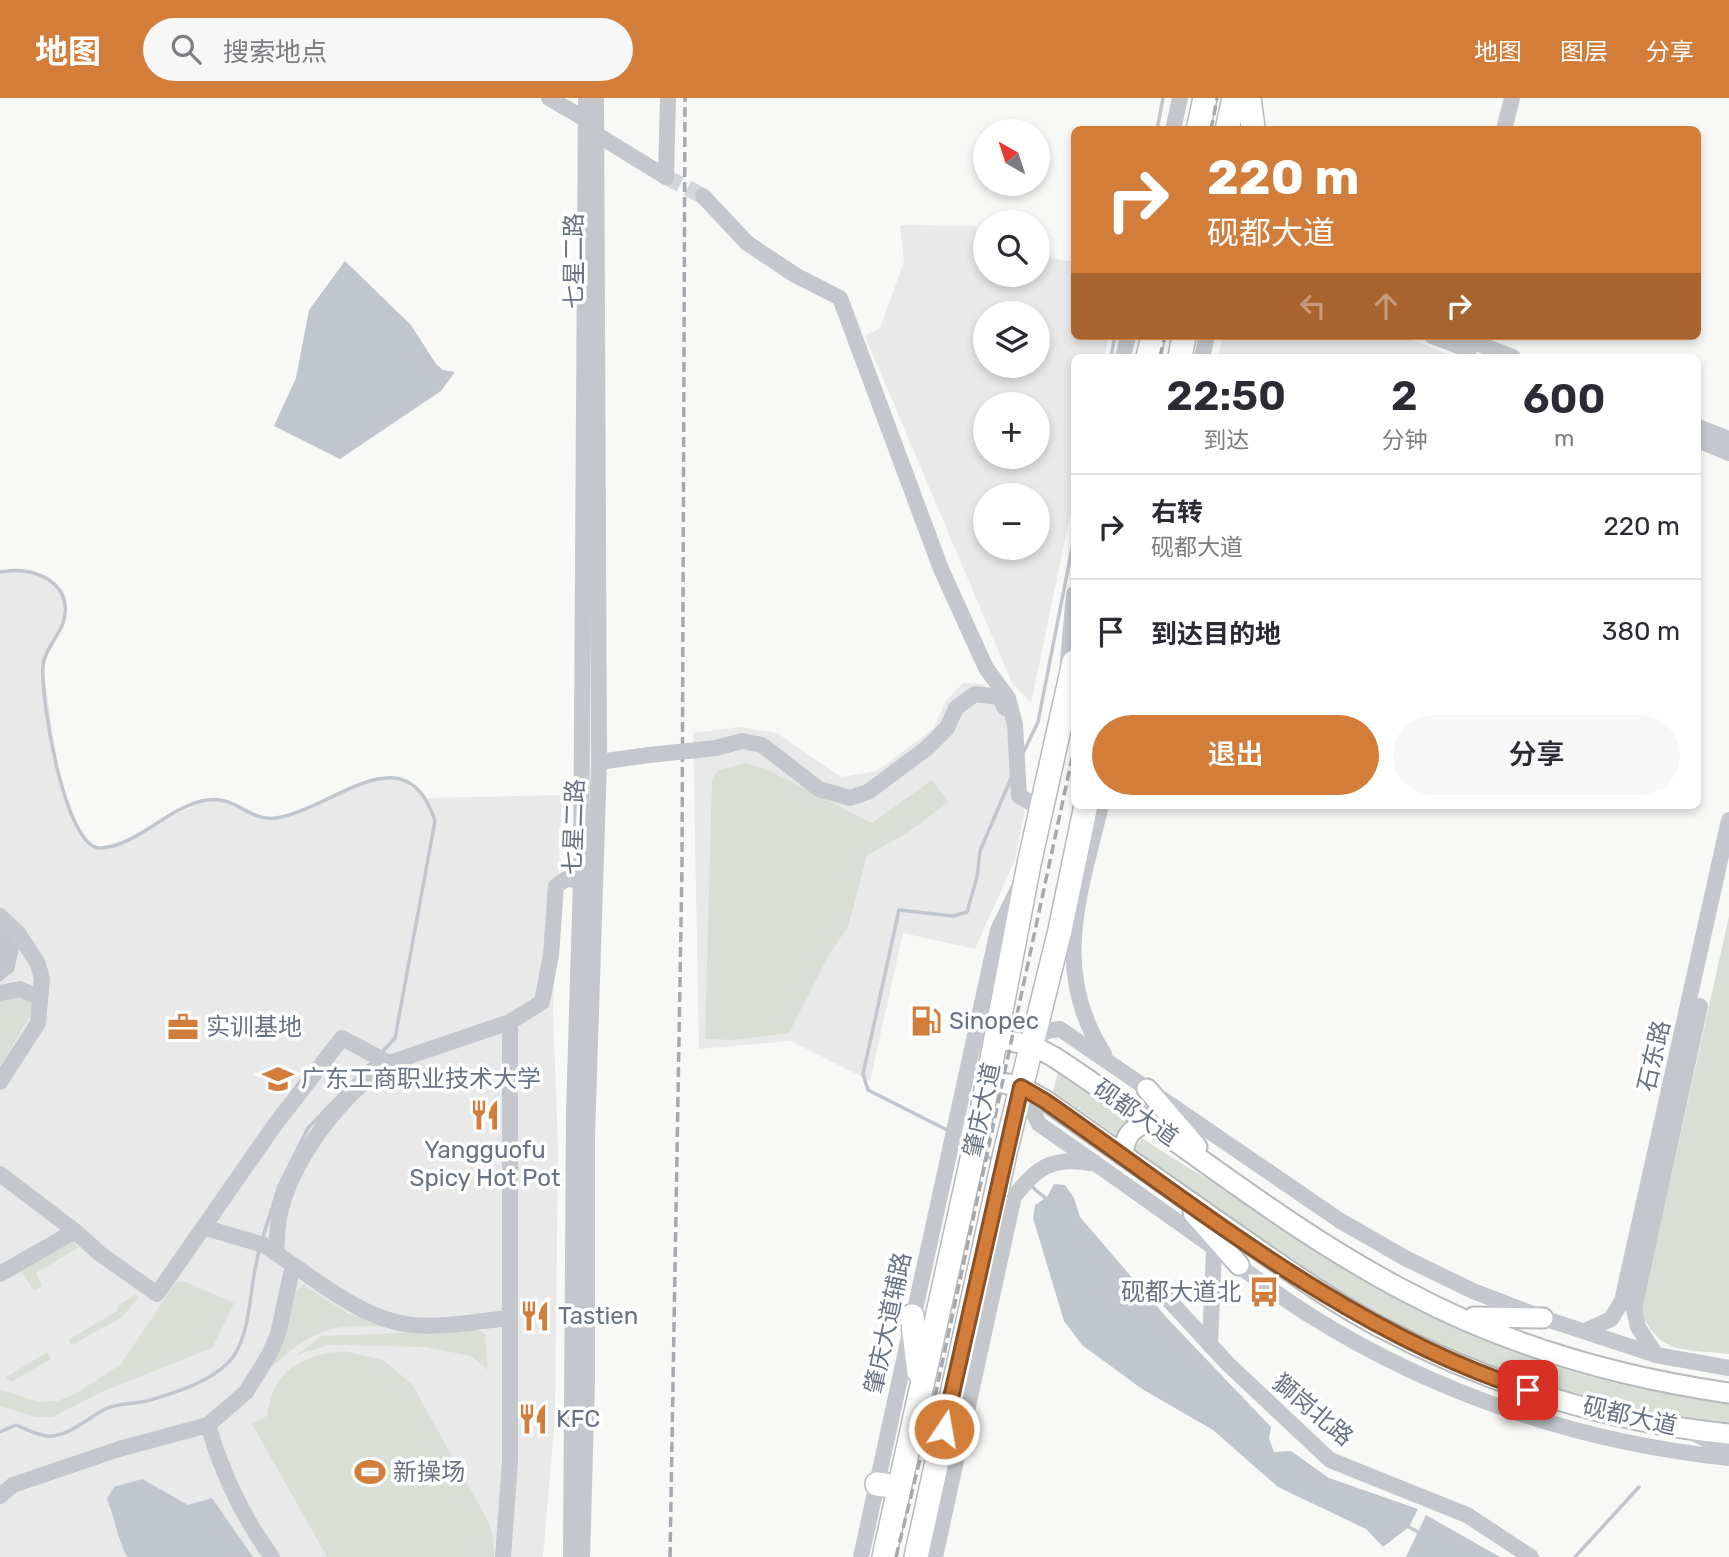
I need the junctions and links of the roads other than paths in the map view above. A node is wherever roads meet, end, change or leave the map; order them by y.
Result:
1 (549, 98) edge
2 (586, 98) edge
3 (596, 98) edge
4 (668, 98) edge
5 (1180, 98) edge
6 (1205, 98) edge
7 (1234, 98) edge
8 (1249, 98) edge
9 (1259, 98) edge
10 (1512, 98) edge
11 (585, 119) junction
12 (1174, 126) edge
13 (1199, 126) edge
14 (1228, 126) edge
15 (1252, 126) edge
16 (1252, 126) edge
17 (1505, 126) edge
18 (596, 134) junction
19 (703, 196) tunnel mouth
20 (1442, 340) edge
21 (1468, 340) edge
22 (1478, 354) edge
23 (1505, 354) edge
24 (1701, 428) edge
25 (1729, 439) edge
26 (1701, 441) edge
27 (1729, 453) edge
28 (1071, 629) edge
29 (1071, 674) edge
30 (1065, 698) junction
31 (1015, 726) junction
32 (599, 762) junction
33 (1041, 808) junction
34 (1086, 809) edge
35 (1100, 809) edge
36 (1729, 820) edge
37 (1076, 854) junction
38 (1029, 864) junction
39 (1729, 871) edge
40 (581, 880) junction
41 (1079, 897) junction
42 (0, 916) edge
43 (1060, 930) junction
44 (0, 993) edge
45 (38, 997) junction
46 (510, 1022) junction
47 (998, 1039) junction
48 (1032, 1045) junction
49 (1109, 1062) junction
50 (389, 1063) junction
51 (989, 1080) junction
52 (0, 1082) edge
53 (1021, 1087) junction
54 (1147, 1089) junction
55 (1148, 1122) junction
56 (580, 1136) junction
57 (1123, 1155) junction
58 (1097, 1164) junction
59 (1211, 1164) junction
60 (0, 1174) edge
61 (1006, 1191) junction
62 (1174, 1191) junction
63 (989, 1225) junction
64 (206, 1228) junction
65 (75, 1231) junction
66 (270, 1248) junction
67 (1214, 1248) junction
68 (293, 1265) junction
69 (1238, 1265) junction
70 (0, 1274) edge
71 (995, 1279) junction
72 (1166, 1297) dead end
73 (1628, 1305) junction
74 (912, 1316) junction
75 (1458, 1317) junction
76 (509, 1318) junction
77 (1543, 1318) junction
78 (1585, 1331) junction
79 (1210, 1345) junction
80 (1656, 1355) junction
81 (1729, 1368) edge
82 (921, 1391) junction
83 (1729, 1393) edge
84 (208, 1425) junction
85 (1685, 1429) junction
86 (1729, 1434) edge
87 (1729, 1450) edge
88 (1729, 1458) edge
89 (888, 1485) junction
90 (0, 1496) edge
91 (272, 1557) edge
92 (503, 1557) edge
93 (571, 1557) edge
94 (582, 1557) edge
95 (862, 1557) edge
96 (884, 1557) edge
97 (916, 1557) edge
98 (935, 1557) edge
99 (1531, 1557) edge

1 - 11 street
2 - 11 street, 七星二路
3 - 18 street, 七星二路
4 - 18 street
5 - 12 street
6 - 13 highway
7 - 14 highway
8 - 15 highway
9 - 16 street
10 - 17 street
11 - 40 street, 七星二路
18 - 32 street, 七星二路
19 - 31 street
20 - 22 street
21 - 23 street
24 - 25 street
26 - 27 street
28 - 30 street
29 - 30 highway, 肇庆大道
30 - 33 highway, 肇庆大道
31 - 32 street, bridge
31 - 33 street
32 - 56 street, 七星二路
33 - 38 highway, 肇庆大道
34 - 37 highway, 肇庆大道
35 - 41 street
36 - 73 street, 石东路
37 - 41 street
37 - 43 highway, 肇庆大道
38 - 47 highway, 肇庆大道
38 - 74 street, 肇庆大道辅路
39 - 73 street, 石东路
40 - 46 street
40 - 56 street, 七星二路
41 - 43 street
41 - 49 street
42 - 45 street
43 - 48 highway, 肇庆大道
44 - 45 street
45 - 52 street
46 - 50 street
46 - 76 street
47 - 48 main road, 砚都大道
47 - 51 highway, 肇庆大道
48 - 49 street
48 - 53 highway, 肇庆大道
48 - 55 main road, 砚都大道
49 - 54 street
50 - 64 street
50 - 66 street
51 - 53 main road, 砚都大道
51 - 82 highway, 肇庆大道
53 - 57 main road, 砚都大道
53 - 58 street
53 - 61 highway, 肇庆大道
54 - 59 main road
54 - 77 street
55 - 57 main road
55 - 59 main road, 砚都大道
56 - 93 street, 七星二路
56 - 94 street, 七星二路
57 - 62 main road, 砚都大道
58 - 61 street
58 - 67 street
59 - 75 main road, 砚都大道
60 - 65 street
61 - 63 highway, 肇庆大道
61 - 71 street
62 - 69 main road
62 - 85 main road, 砚都大道
63 - 71 street
63 - 97 highway, 肇庆大道
64 - 65 street
64 - 66 street
65 - 70 street
66 - 68 street
67 - 69 street
67 - 79 street
68 - 76 street
68 - 84 street
69 - 88 street
71 - 98 street
72 - 79 street, 獅岗北路
73 - 78 street
73 - 80 street
74 - 82 highway
74 - 89 street, 肇庆大道辅路
75 - 77 main road
75 - 83 main road, 砚都大道
76 - 92 street
77 - 78 street
78 - 80 street
79 - 99 street, 獅岗北路
80 - 81 street
82 - 89 highway, 肇庆大道
84 - 90 street
84 - 91 street
85 - 86 main road, 砚都大道
85 - 87 street
89 - 95 street, 肇庆大道辅路
89 - 96 highway, 肇庆大道

